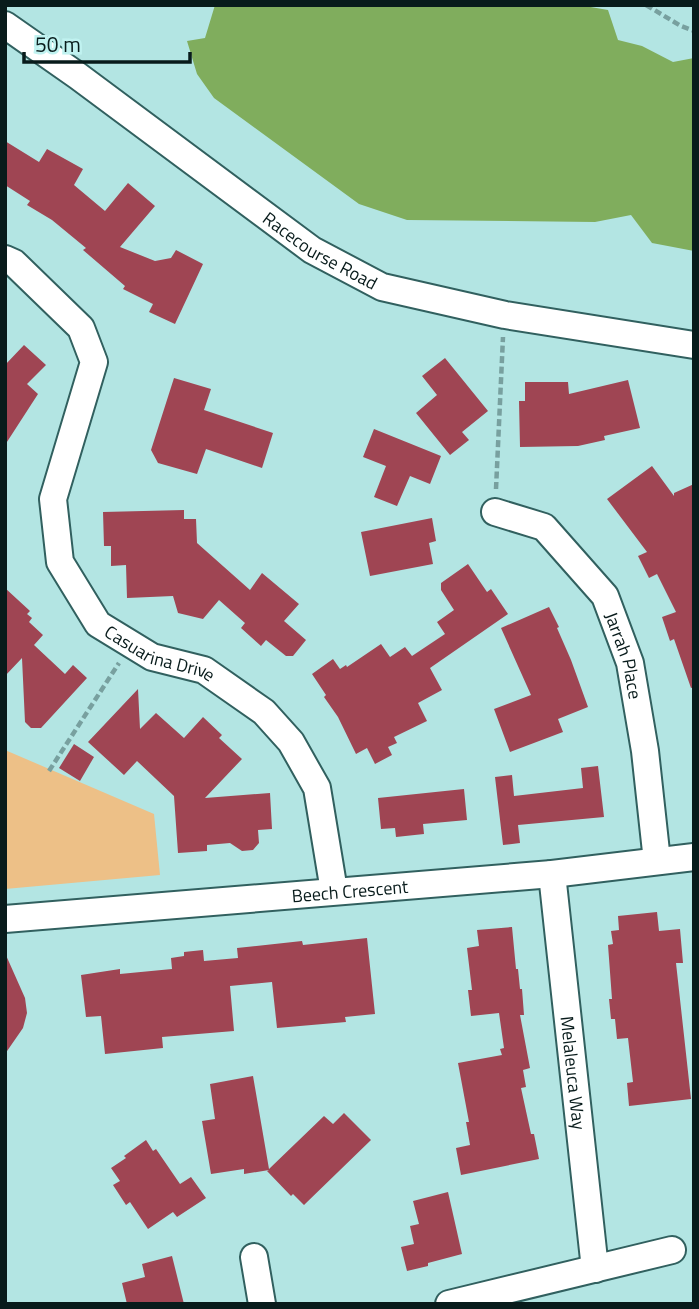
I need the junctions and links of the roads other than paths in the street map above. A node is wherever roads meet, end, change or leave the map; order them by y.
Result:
1 (5, 25) edge
2 (5, 260) edge
3 (694, 345) edge
4 (495, 512) road end
5 (694, 857) edge
6 (657, 861) junction
7 (552, 874) junction
8 (334, 891) junction
9 (5, 919) edge
10 (672, 1250) dead end
11 (254, 1257) dead end
12 (595, 1269) junction
13 (262, 1304) edge
14 (449, 1304) edge

1 - 3 street, Racecourse Road
2 - 8 street, Casuarina Drive
4 - 6 street, Jarrah Place
5 - 6 street, Beech Crescent
6 - 7 street, Beech Crescent
7 - 8 street, Beech Crescent
7 - 12 street, Melaleuca Way
8 - 9 street, Beech Crescent
10 - 12 street
11 - 13 street
12 - 14 street

